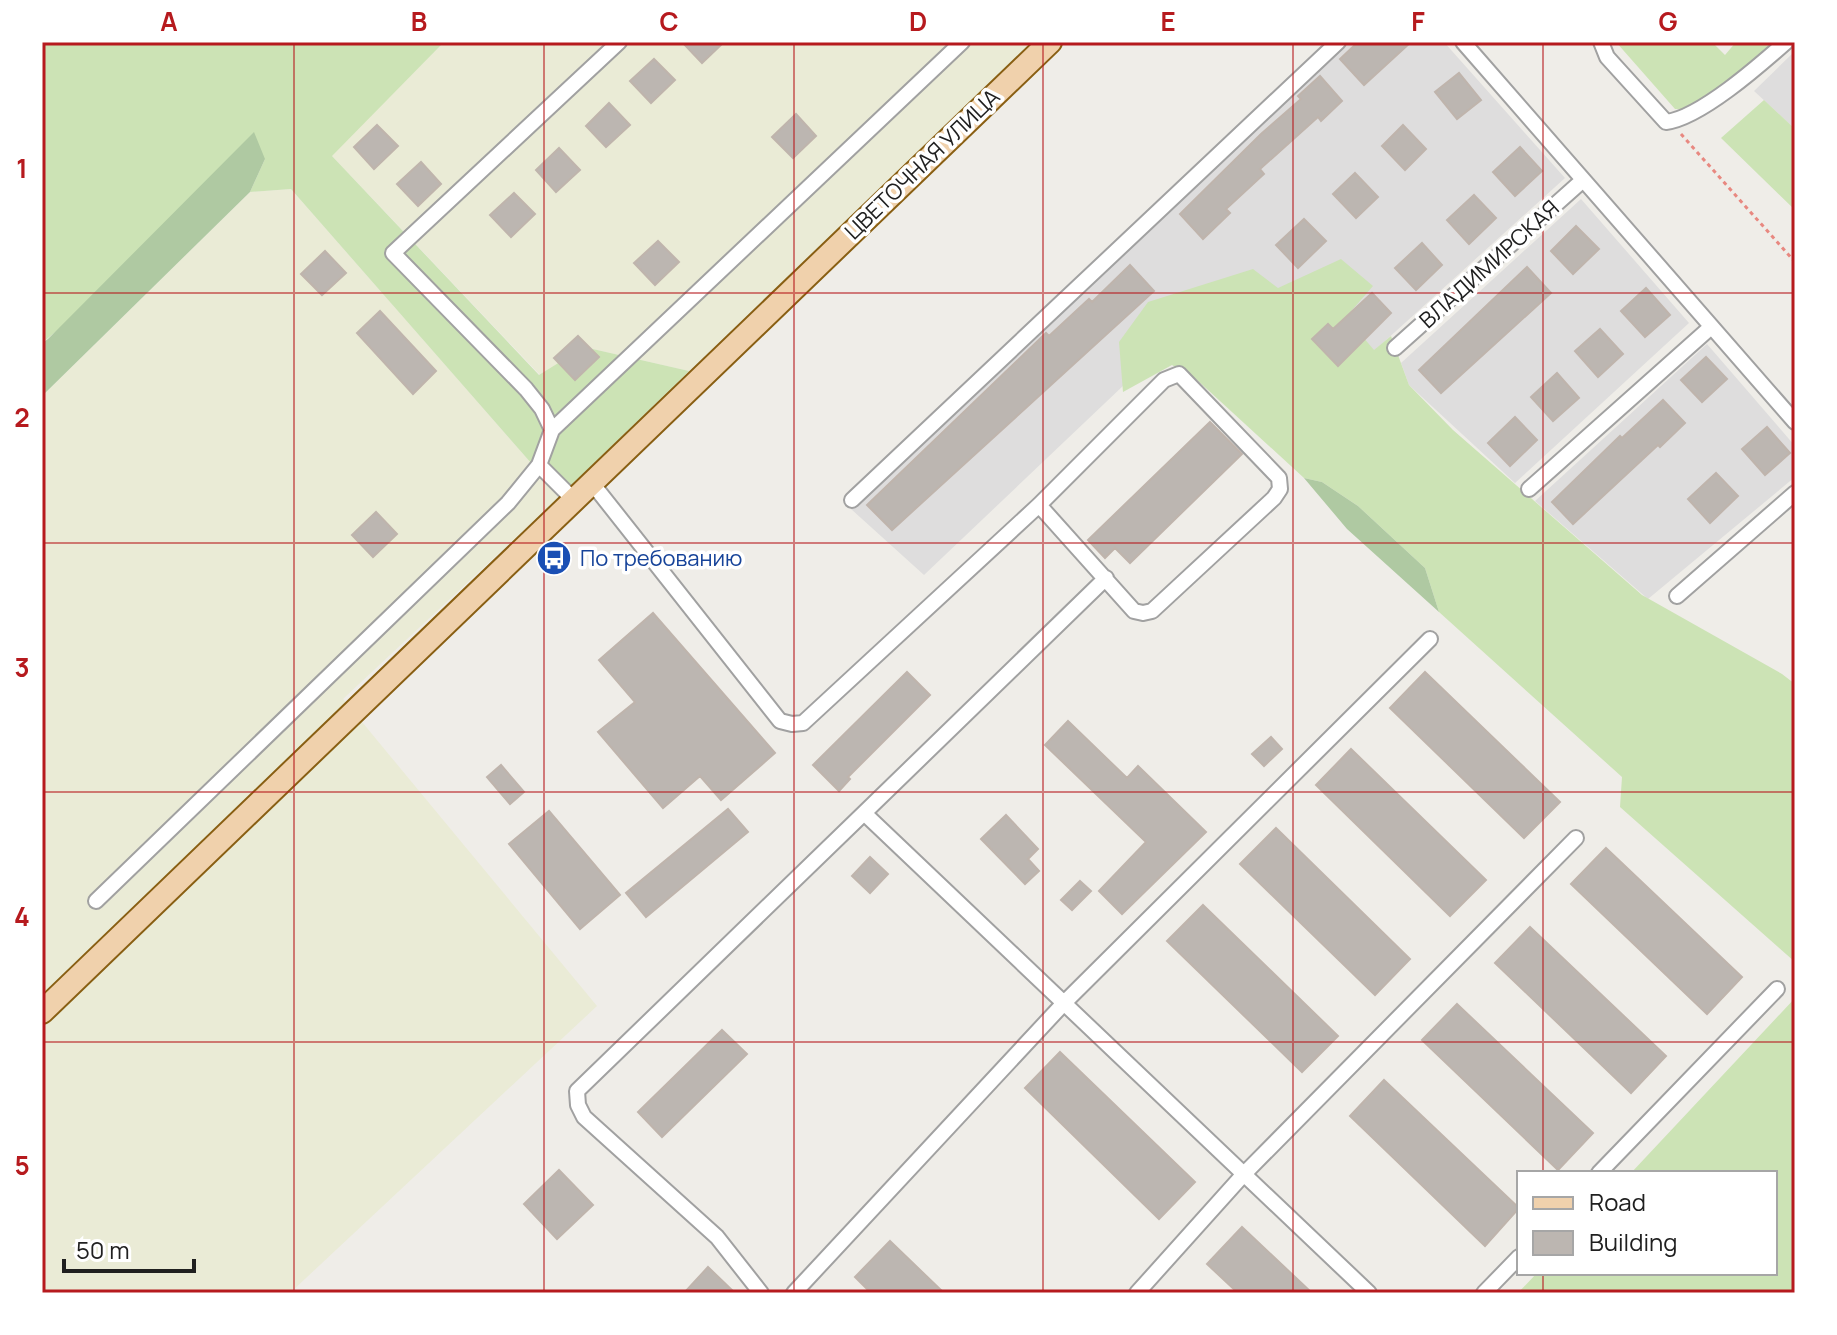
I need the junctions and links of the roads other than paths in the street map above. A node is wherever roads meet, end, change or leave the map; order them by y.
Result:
1 (619, 42) edge
2 (962, 42) edge
3 (1050, 42) edge
4 (1338, 42) edge
5 (1463, 42) edge
6 (1601, 42) edge
7 (1786, 42) edge
8 (1583, 180) junction
9 (1711, 327) junction
10 (1395, 348) dead end
11 (1795, 422) edge
12 (552, 430) junction
13 (539, 465) junction
14 (592, 483) junction
15 (1529, 489) dead end
16 (1795, 493) edge
17 (574, 500) junction
18 (852, 500) dead end
19 (1039, 505) junction
20 (1106, 578) junction
21 (1677, 596) dead end
22 (1430, 639) dead end
23 (864, 813) junction
24 (1576, 838) dead end
25 (96, 901) dead end
26 (1777, 989) dead end
27 (1064, 1003) junction
28 (42, 1012) edge
29 (1601, 1171) edge
30 (1243, 1175) junction
31 (1517, 1259) edge
32 (761, 1293) edge
33 (794, 1293) edge
34 (1137, 1293) edge
35 (1369, 1293) edge
36 (1484, 1293) edge

1 - 12 street
2 - 12 street
3 - 14 main road, ЦВЕТОЧНАЯ УЛИЦА
4 - 18 street
5 - 8 street
6 - 7 street
8 - 9 street
8 - 10 street, ВЛАДИМИРСКАЯ
9 - 11 street
9 - 15 street
12 - 13 street
13 - 17 street
13 - 25 street
14 - 17 main road, ЦВЕТОЧНАЯ УЛИЦА
14 - 19 street
16 - 21 street
17 - 28 main road, ЦВЕТОЧНАЯ УЛИЦА
19 - 20 street
19 - 20 street
20 - 23 street
22 - 27 street
23 - 27 street
23 - 32 street
24 - 30 street
26 - 29 street
27 - 30 street
27 - 33 street
30 - 34 street
30 - 35 street
31 - 36 street

